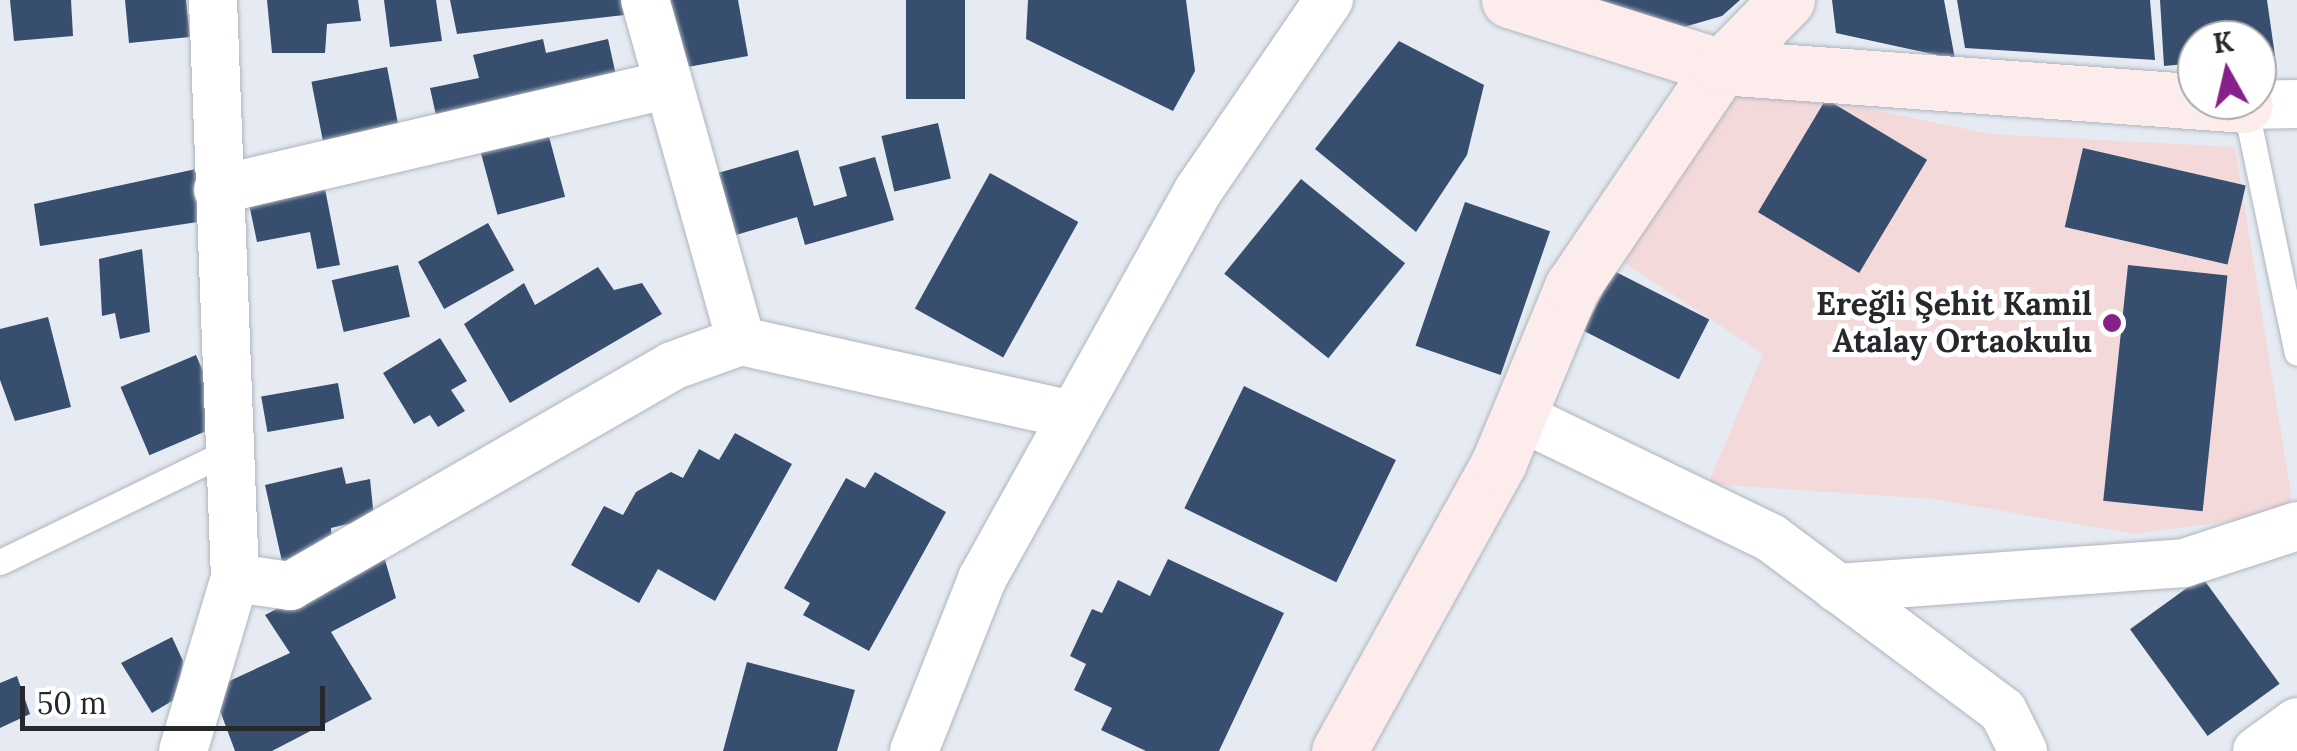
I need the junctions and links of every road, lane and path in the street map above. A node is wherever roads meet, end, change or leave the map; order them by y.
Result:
1 (212, 0) edge
2 (645, 0) edge
3 (1328, 0) edge
4 (1786, 0) edge
5 (1528, 3) edge
6 (1721, 67) junction
7 (665, 85) junction
8 (2177, 98) edge
9 (2273, 120) edge
10 (218, 190) junction
11 (741, 341) junction
12 (2297, 353) edge
13 (1074, 415) junction
14 (1519, 416) junction
15 (236, 448) junction
16 (2297, 526) edge
17 (0, 562) edge
18 (235, 578) junction
19 (1838, 588) junction
20 (2297, 722) edge
21 (183, 751) edge
22 (914, 751) edge
23 (1339, 751) edge
24 (2023, 751) edge
25 (2257, 751) edge

1 - 10 street
2 - 7 street
3 - 13 street
4 - 6 street
5 - 6 street
6 - 8 street
6 - 14 street
7 - 10 street
7 - 11 street
9 - 12 lane
10 - 15 street
11 - 13 street
11 - 18 street
13 - 22 street
14 - 19 street
14 - 23 street
15 - 17 lane
15 - 18 street
16 - 19 street
18 - 21 street
19 - 24 street
20 - 25 street

